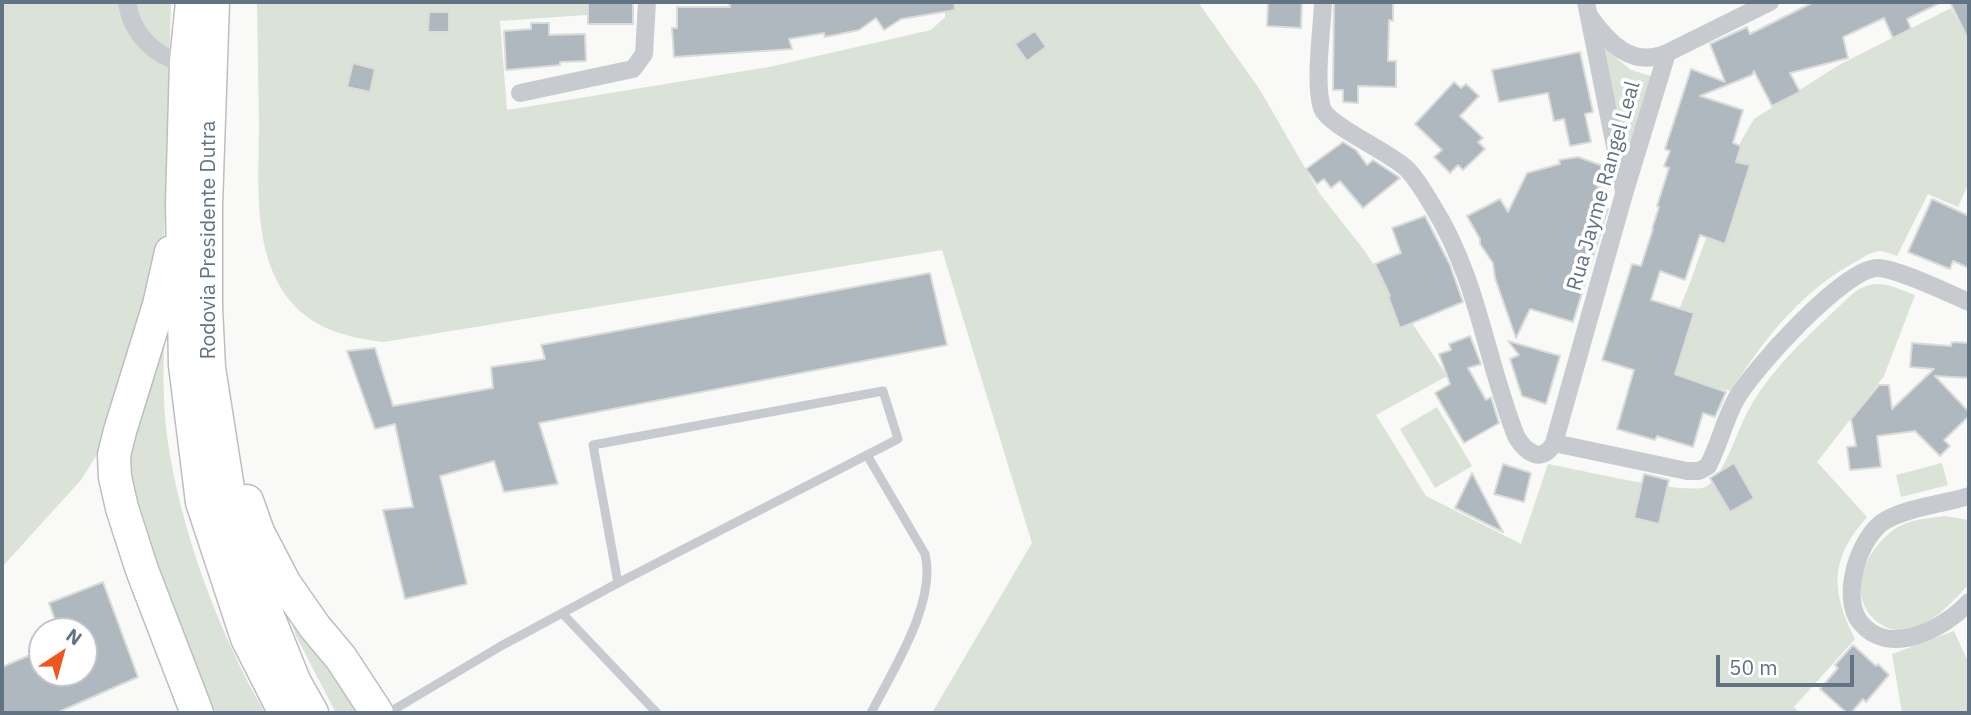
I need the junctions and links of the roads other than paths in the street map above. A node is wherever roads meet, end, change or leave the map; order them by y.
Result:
1 (127, 2) edge
2 (192, 2) edge
3 (213, 2) edge
4 (647, 2) edge
5 (1323, 2) edge
6 (1770, 2) edge
7 (1587, 8) edge
8 (1667, 53) junction
9 (186, 62) junction
10 (520, 93) dead end
11 (1624, 194) junction
12 (183, 206) junction
13 (1969, 302) edge
14 (218, 423) junction
15 (1554, 443) junction
16 (867, 455) junction
17 (1961, 499) edge
18 (618, 583) junction
19 (1969, 602) edge
20 (562, 613) junction
21 (197, 713) edge
22 (285, 713) edge
23 (312, 713) edge
24 (377, 713) edge
25 (388, 713) edge
26 (657, 713) edge
27 (871, 713) edge

1 - 9 street
2 - 9 highway, Rodovia Presidente Dutra
3 - 14 highway, Rodovia Presidente Dutra
4 - 10 street
5 - 15 street
6 - 8 street
7 - 8 street
7 - 11 street
8 - 11 street, Rua Jayme Rangel Leal
9 - 12 highway, Rodovia Presidente Dutra
11 - 15 street, Rua Jayme Rangel Leal
12 - 21 highway
12 - 22 highway, Rodovia Presidente Dutra
13 - 15 street
14 - 23 highway, Rodovia Presidente Dutra
14 - 24 highway
16 - 18 lane
16 - 18 lane
16 - 27 lane
17 - 19 street
18 - 20 lane
20 - 25 lane
20 - 26 lane

